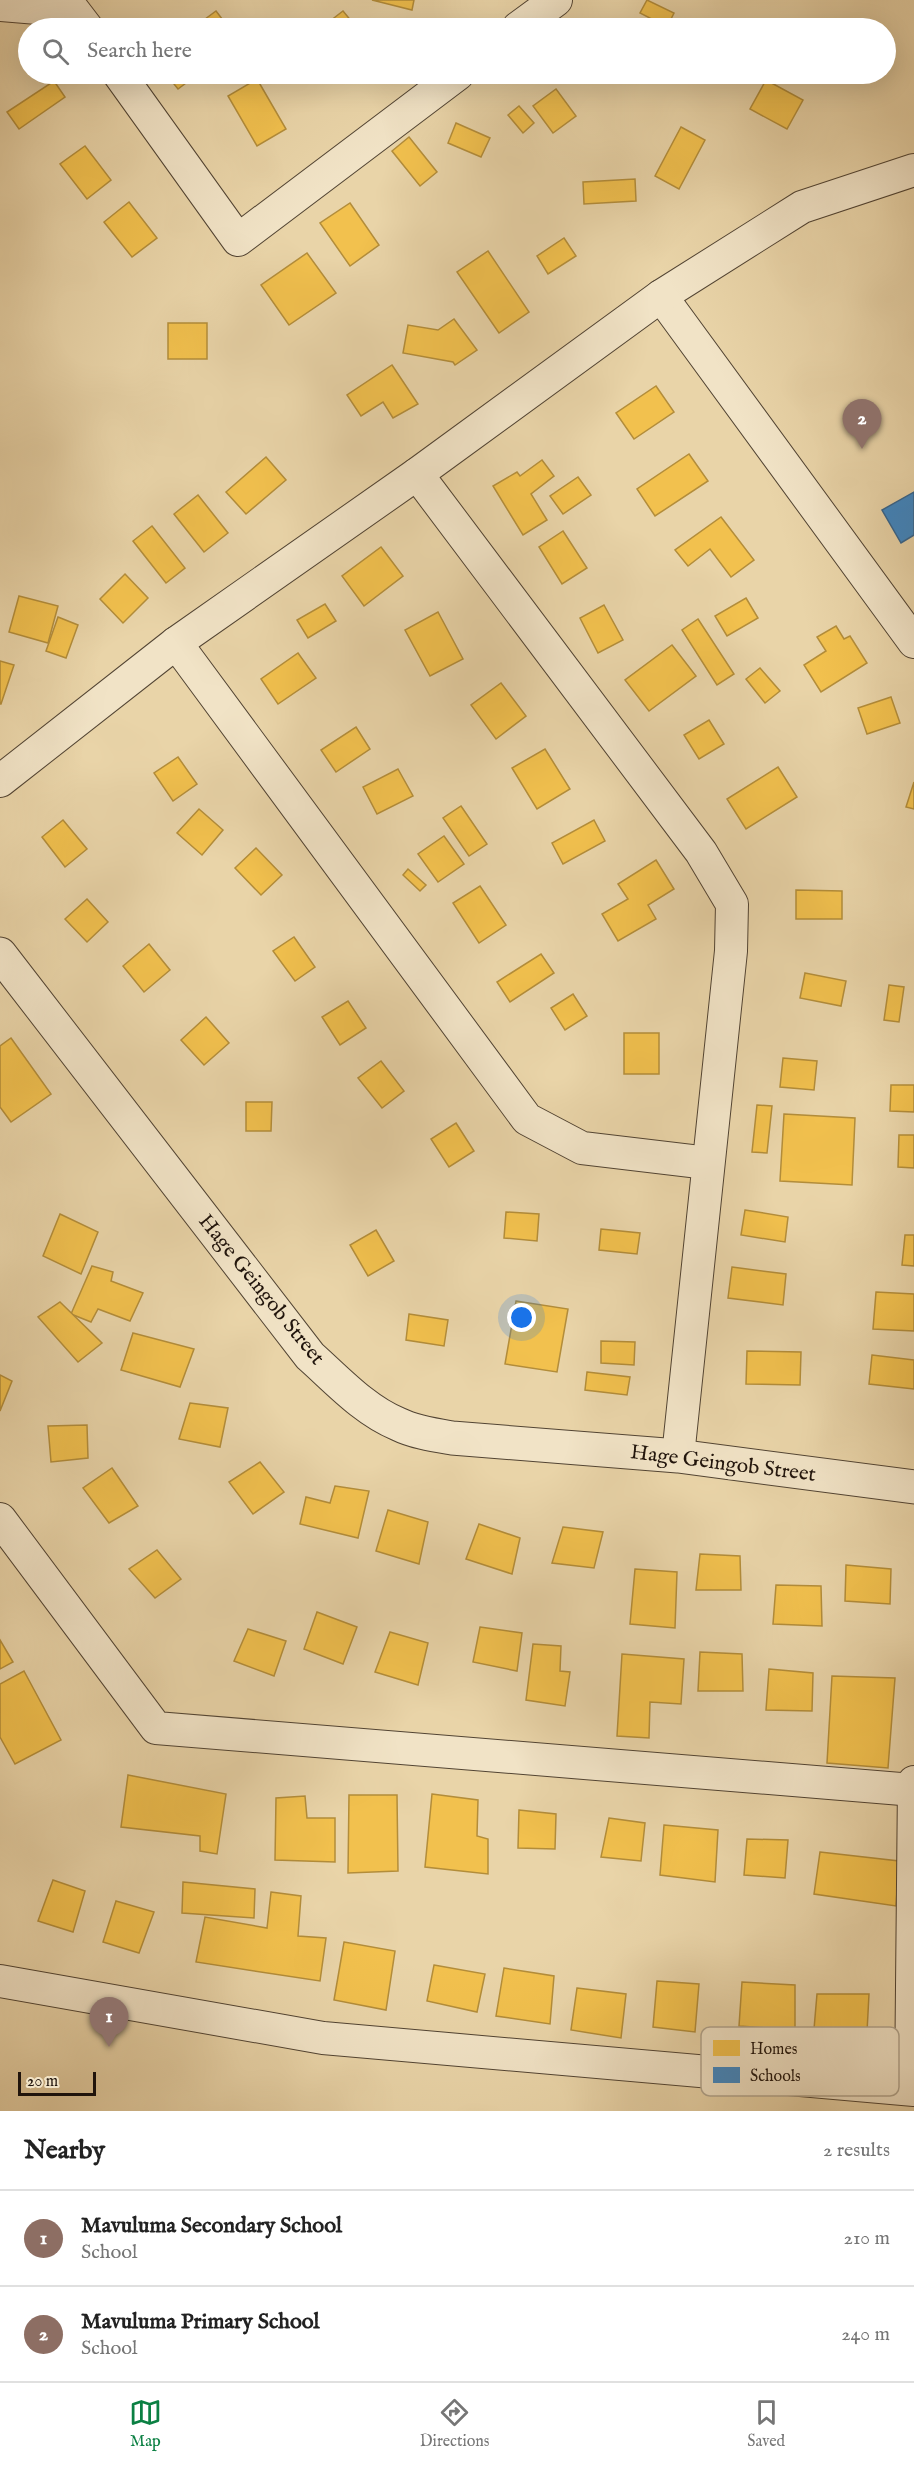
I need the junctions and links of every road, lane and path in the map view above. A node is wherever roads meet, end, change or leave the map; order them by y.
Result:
1 (556, 0) edge
2 (0, 5) edge
3 (78, 13) edge
4 (532, 18) edge
5 (126, 84) edge
6 (445, 84) edge
7 (914, 170) edge
8 (661, 296) junction
9 (417, 474) junction
10 (914, 642) edge
11 (176, 643) junction
12 (0, 781) edge
13 (0, 954) edge
14 (708, 1163) junction
15 (678, 1456) junction
16 (914, 1486) edge
17 (0, 1519) edge
18 (913, 1787) edge
19 (0, 1981) edge
20 (701, 2071) edge
21 (912, 2090) edge

1 - 4 street
2 - 3 street
5 - 6 street
7 - 8 street
8 - 9 street
8 - 10 street
9 - 11 street
9 - 14 street
11 - 12 street
11 - 14 street
13 - 15 street, Hage Geingob Street
14 - 15 street
15 - 16 street, Hage Geingob Street
17 - 18 street
18 - 21 street
19 - 20 street

